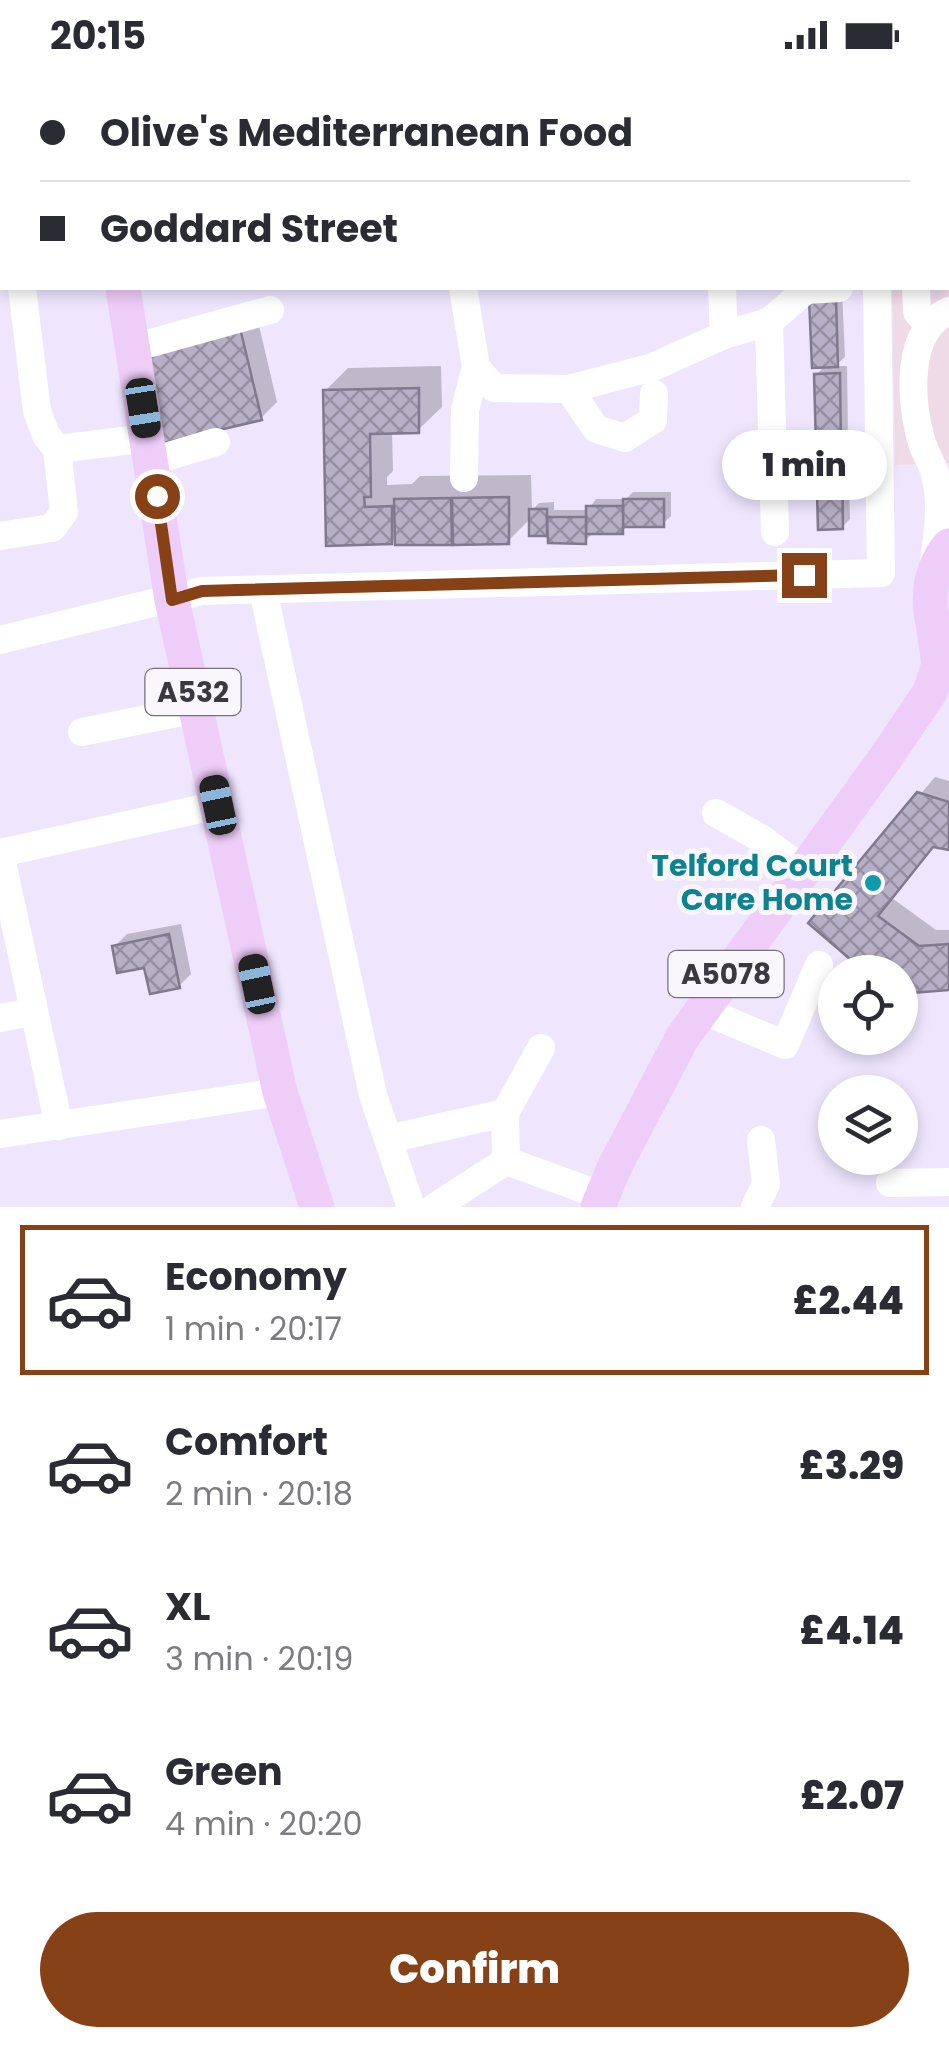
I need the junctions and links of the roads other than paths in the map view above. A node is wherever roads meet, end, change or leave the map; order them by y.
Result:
1 (22, 290) edge
2 (123, 290) edge
3 (463, 290) edge
4 (722, 290) edge
5 (806, 290) edge
6 (877, 290) edge
7 (916, 290) edge
8 (270, 310) dead end
9 (939, 318) edge
10 (769, 322) junction
11 (724, 336) junction
12 (134, 348) junction
13 (476, 367) junction
14 (569, 389) junction
15 (654, 394) dead end
16 (216, 442) dead end
17 (56, 448) junction
18 (150, 450) junction
19 (464, 478) dead end
20 (943, 483) edge
21 (775, 532) dead end
22 (0, 536) edge
23 (941, 559) edge
24 (263, 590) junction
25 (172, 600) junction
26 (0, 640) edge
27 (941, 644) edge
28 (949, 708) edge
29 (197, 709) junction
30 (82, 732) dead end
31 (884, 760) junction
32 (218, 805) junction
33 (716, 812) dead end
34 (0, 853) edge
35 (804, 870) junction
36 (818, 966) dead end
37 (700, 1010) junction
38 (32, 1012) junction
39 (0, 1018) edge
40 (541, 1048) dead end
41 (280, 1092) junction
42 (505, 1113) junction
43 (58, 1126) junction
44 (0, 1134) edge
45 (398, 1137) dead end
46 (761, 1140) dead end
47 (506, 1161) junction
48 (949, 1182) edge
49 (890, 1183) dead end
50 (601, 1202) edge
51 (317, 1207) edge
52 (411, 1207) edge
53 (435, 1207) edge
54 (755, 1207) edge

1 - 17 street
2 - 12 main road, A532
3 - 13 street
4 - 11 street
5 - 10 street
6 - 24 street
7 - 9 street
8 - 12 street
9 - 20 street
10 - 11 street
10 - 21 street
11 - 14 street
12 - 18 main road, A532
13 - 14 street
13 - 19 street
14 - 15 street
16 - 18 street
17 - 18 street
17 - 22 street
18 - 25 main road, A532
20 - 23 street
23 - 27 main road
24 - 25 street
24 - 52 street
25 - 26 street
25 - 29 main road, A532
27 - 31 main road, A5078
28 - 31 main road, A5078
29 - 30 street
29 - 32 main road, A532
31 - 35 main road, A5078
32 - 34 street
32 - 41 main road, A532
33 - 35 street
34 - 38 street
35 - 37 main road, A5078
36 - 37 street
37 - 50 main road, A5078
38 - 39 street
38 - 43 street
40 - 42 street
41 - 43 street
41 - 51 main road, A532
42 - 45 street
42 - 47 street
43 - 44 street
46 - 54 street
47 - 50 street
47 - 53 street
48 - 49 street

